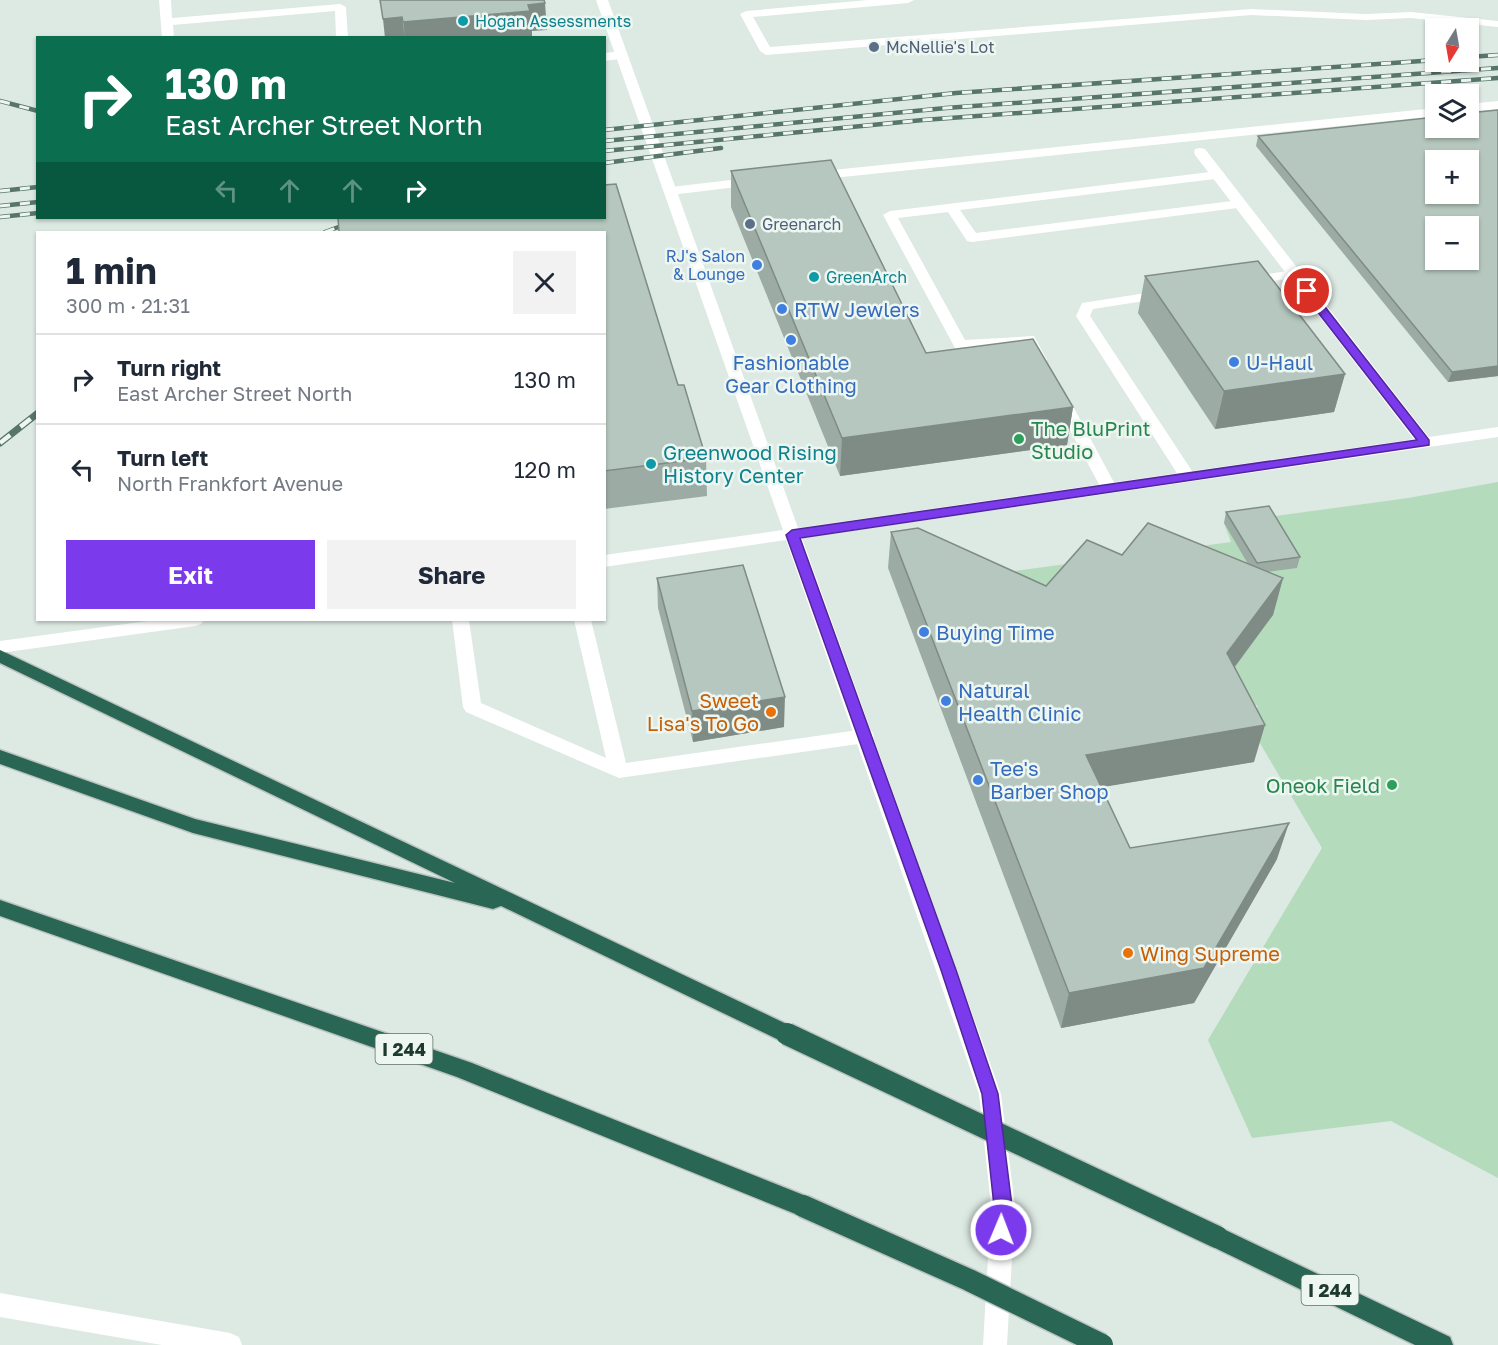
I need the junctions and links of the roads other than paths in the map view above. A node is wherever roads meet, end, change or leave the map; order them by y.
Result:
1 (165, 0) edge
2 (602, 0) edge
3 (908, 0) edge
4 (167, 22) junction
5 (1498, 24) edge
6 (168, 36) edge
7 (342, 36) edge
8 (623, 55) junction
9 (606, 57) edge
10 (1498, 105) edge
11 (1479, 107) edge
12 (1425, 112) edge
13 (1200, 152) dead end
14 (1218, 175) junction
15 (799, 177) edge
16 (775, 179) edge
17 (671, 191) junction
18 (1240, 204) junction
19 (951, 207) junction
20 (1294, 274) junction
21 (1233, 283) edge
22 (1177, 292) edge
23 (1498, 432) edge
24 (1425, 443) junction
25 (1188, 477) junction
26 (1109, 488) junction
27 (792, 535) junction
28 (606, 561) edge
29 (188, 621) edge
30 (460, 621) edge
31 (582, 621) edge
32 (0, 647) edge
33 (0, 656) edge
34 (865, 736) junction
35 (0, 757) edge
36 (619, 771) junction
37 (0, 908) edge
38 (531, 910) junction
39 (0, 1305) edge
40 (230, 1345) edge
41 (995, 1345) edge
42 (1102, 1345) edge
43 (1441, 1345) edge

1 - 4 street
2 - 8 street
3 - 5 street
4 - 6 street
4 - 7 street
8 - 9 street
8 - 17 street
10 - 11 street
12 - 15 street
13 - 14 street
14 - 18 street
14 - 19 street
16 - 17 street
17 - 27 street
18 - 19 street
18 - 20 street
19 - 26 street
20 - 21 street
20 - 24 street
22 - 25 street
23 - 24 street
24 - 25 street
25 - 26 street
26 - 27 street
27 - 28 street
27 - 34 street
29 - 32 street
30 - 36 street
31 - 36 street
33 - 38 highway, I 244
34 - 36 street
34 - 41 street
35 - 38 highway
37 - 42 highway, I 244, bridge
38 - 43 highway, I 244, bridge
39 - 40 street

